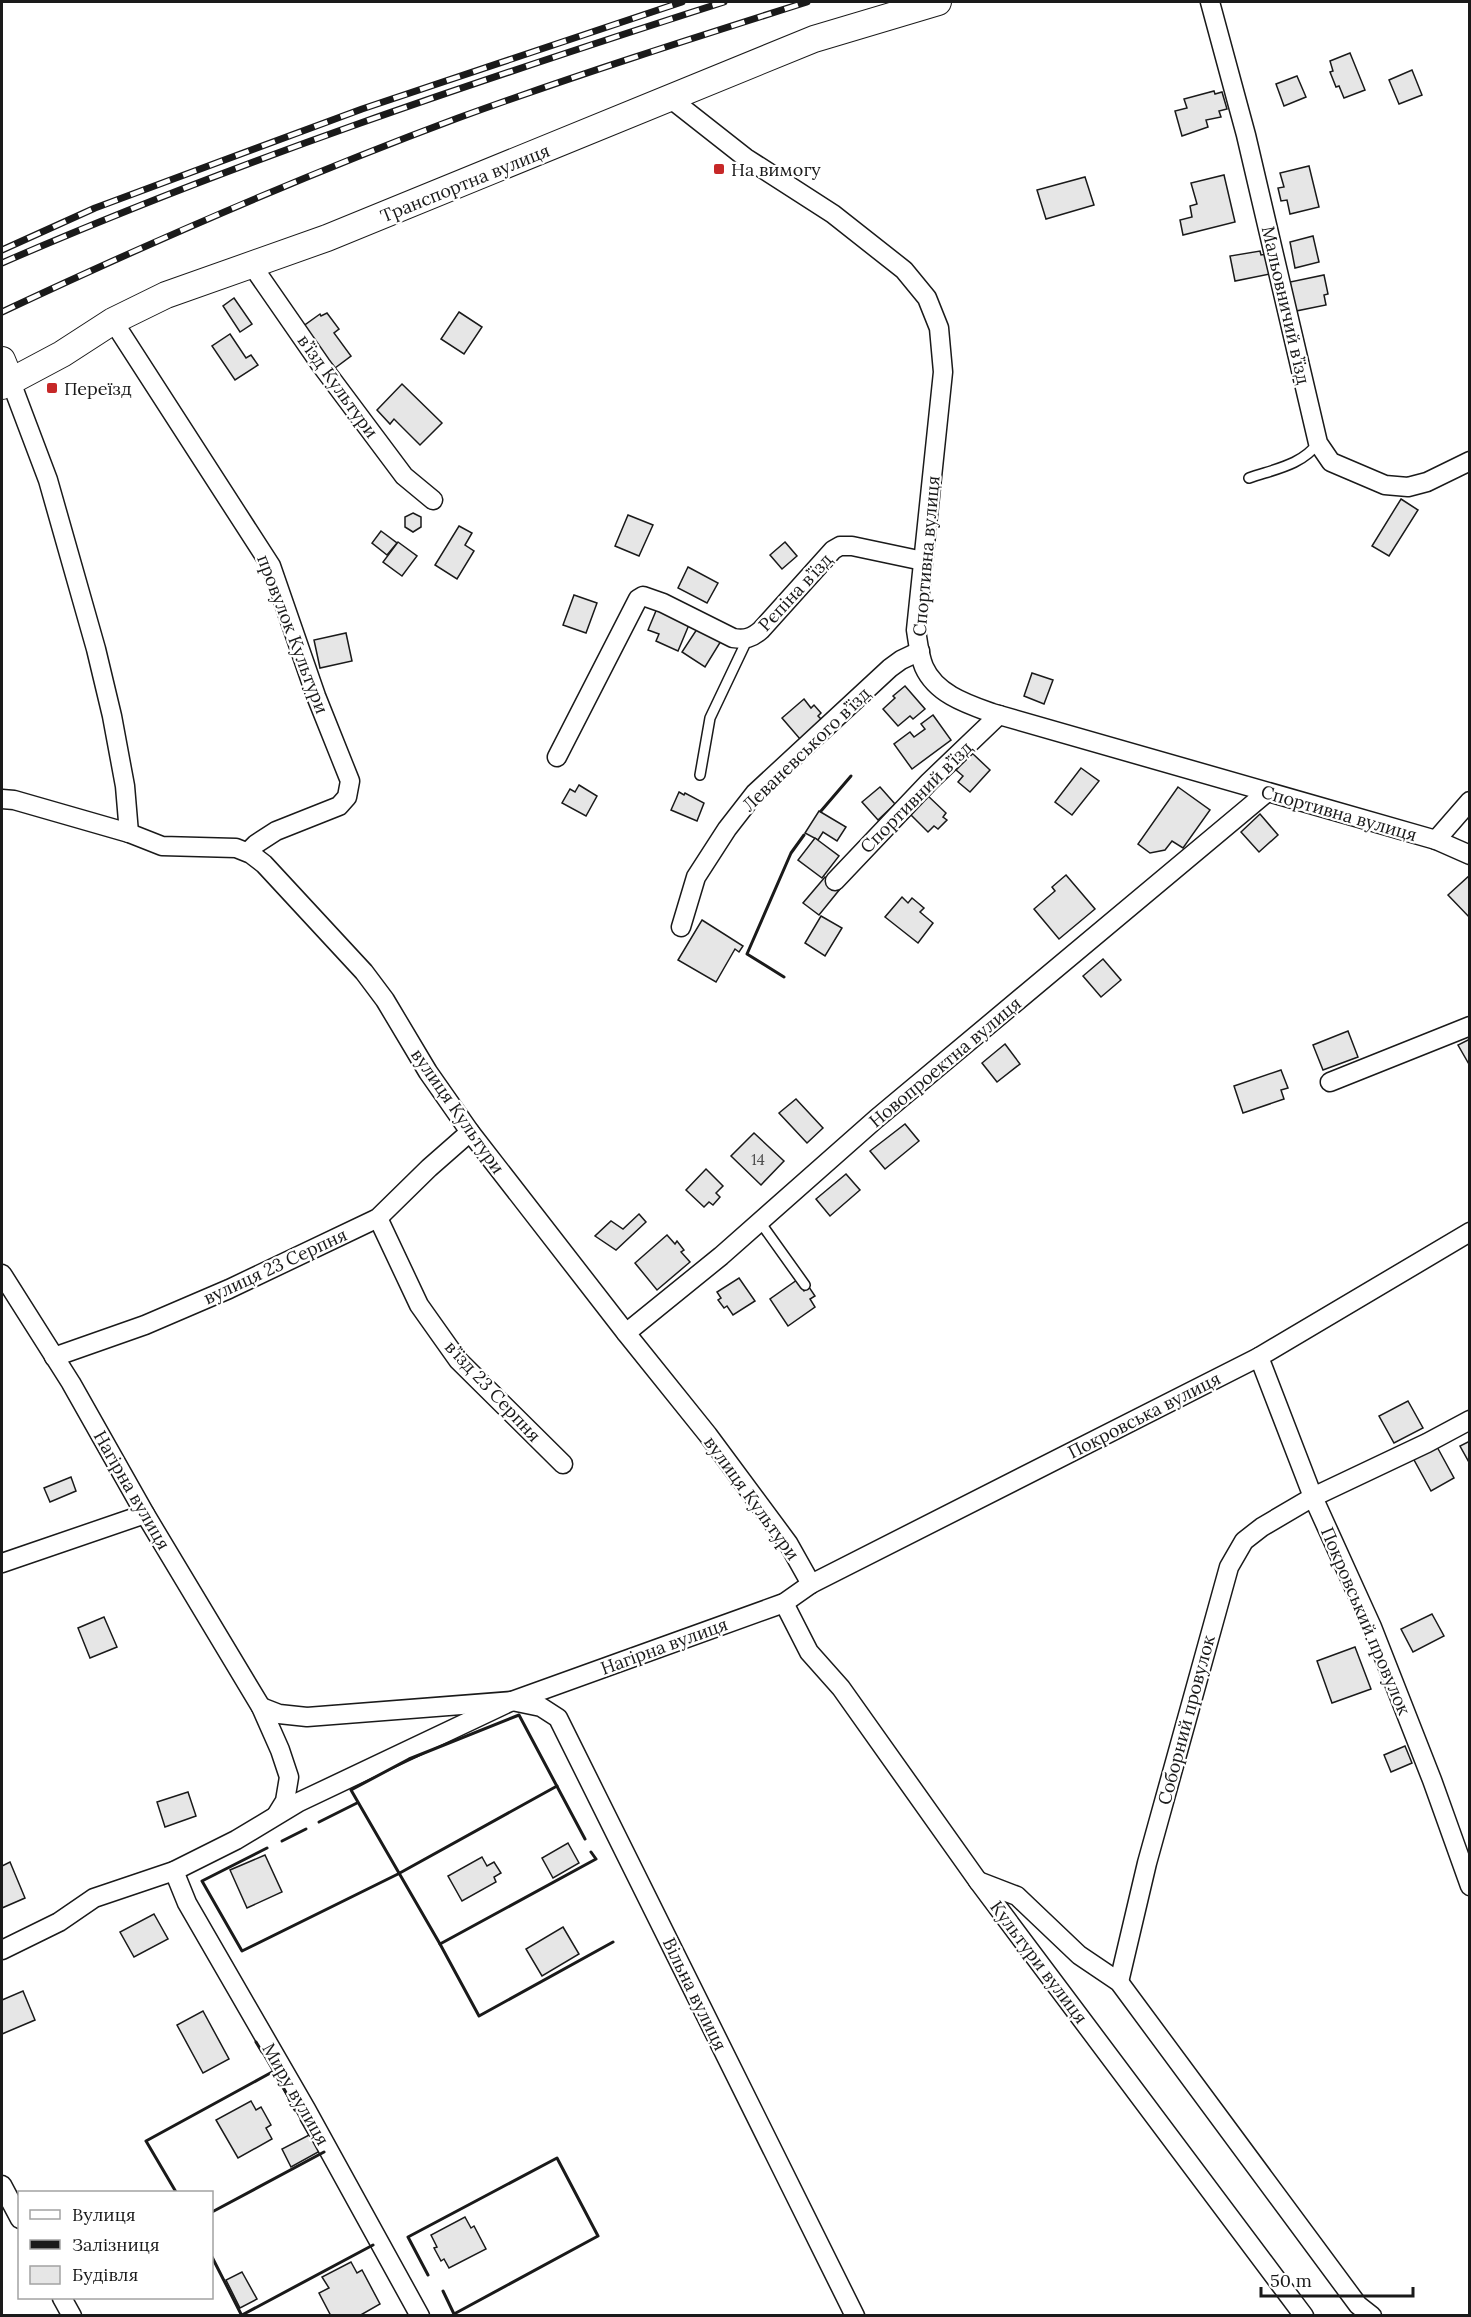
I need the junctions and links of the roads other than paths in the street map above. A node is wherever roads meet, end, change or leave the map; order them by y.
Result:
1 (938, 2) edge
2 (1210, 2) edge
3 (671, 99) junction
4 (251, 264) junction
5 (113, 321) junction
6 (5, 376) edge
7 (1318, 443) junction
8 (1470, 462) edge
9 (1250, 478) dead end
10 (433, 500) dead end
11 (923, 561) junction
12 (748, 638) junction
13 (920, 651) junction
14 (999, 716) junction
15 (557, 757) dead end
16 (700, 776) dead end
17 (1266, 793) junction
18 (2, 799) edge
19 (1470, 801) edge
20 (129, 833) junction
21 (1436, 840) junction
22 (248, 852) junction
23 (1470, 855) edge
24 (835, 881) dead end
25 (681, 927) dead end
26 (1470, 1026) edge
27 (1330, 1082) dead end
28 (470, 1132) junction
29 (378, 1218) junction
30 (760, 1222) junction
31 (1470, 1232) edge
32 (2, 1274) edge
33 (805, 1285) dead end
34 (626, 1333) junction
35 (54, 1357) junction
36 (1259, 1357) junction
37 (1470, 1420) edge
38 (563, 1464) dead end
39 (1313, 1497) junction
40 (145, 1514) junction
41 (2, 1563) edge
42 (811, 1584) junction
43 (784, 1603) junction
44 (512, 1701) junction
45 (261, 1707) junction
46 (277, 1814) junction
47 (174, 1871) junction
48 (978, 1881) junction
49 (1470, 1886) edge
50 (2, 1950) edge
51 (1119, 1982) junction
52 (2, 2185) edge
53 (18, 2214) edge
54 (63, 2299) edge
55 (72, 2316) edge
56 (420, 2316) edge
57 (855, 2316) edge
58 (1304, 2316) edge
59 (1372, 2316) edge

1 - 3 street, Транспортна вулиця
2 - 7 street, Мальовничий в’їзд
3 - 4 street, Транспортна вулиця
3 - 11 street, Спортивна вулиця
4 - 5 street, Транспортна вулиця
4 - 10 street, в’їзд Культури
5 - 6 street, Транспортна вулиця
5 - 22 street, провулок Культури
6 - 20 street
7 - 8 street, Мальовничий в’їзд
7 - 9 lane
11 - 12 street, Рєпіна в’їзд
11 - 13 street, Спортивна вулиця
12 - 15 street, Рєпіна в’їзд
12 - 16 lane
13 - 14 street, Спортивна вулиця
13 - 25 street, Леваневського в’їзд
14 - 17 street, Спортивна вулиця
14 - 24 street, Спортивний в’їзд
17 - 21 street, Спортивна вулиця
17 - 30 street, Новопроектна вулиця
18 - 20 street, вулиця Культури
19 - 21 street
20 - 22 street, вулиця Культури
21 - 23 street, Спортивна вулиця
22 - 28 street, вулиця Культури
26 - 27 street
28 - 29 street, вулиця 23 Серпня
28 - 34 street, вулиця Культури
29 - 35 street, вулиця 23 Серпня
29 - 38 street, в’їзд 23 Серпня
30 - 33 lane
30 - 34 street, Новопроектна вулиця
31 - 36 street, Покровська вулиця
32 - 35 street, Нагірна вулиця
34 - 42 street, вулиця Культури
35 - 40 street, Нагірна вулиця
36 - 39 street, Покровський провулок
36 - 42 street, Покровська вулиця
37 - 39 street, Соборний провулок
39 - 49 street, Покровський провулок
39 - 51 street, Соборний провулок
40 - 41 street
40 - 45 street, Нагірна вулиця
42 - 43 street, Нагірна вулиця
43 - 44 street, Нагірна вулиця
43 - 48 street, Культури вулиця
44 - 45 street, Нагірна вулиця
44 - 46 street, Нагірна вулиця
44 - 57 street, Вільна вулиця
45 - 46 street, Нагірна вулиця
46 - 47 street, Нагірна вулиця
47 - 50 street, Нагірна вулиця
47 - 56 street, Миру вулиця
48 - 51 street
48 - 58 street, Культури вулиця
51 - 59 street
52 - 53 street
54 - 55 street

